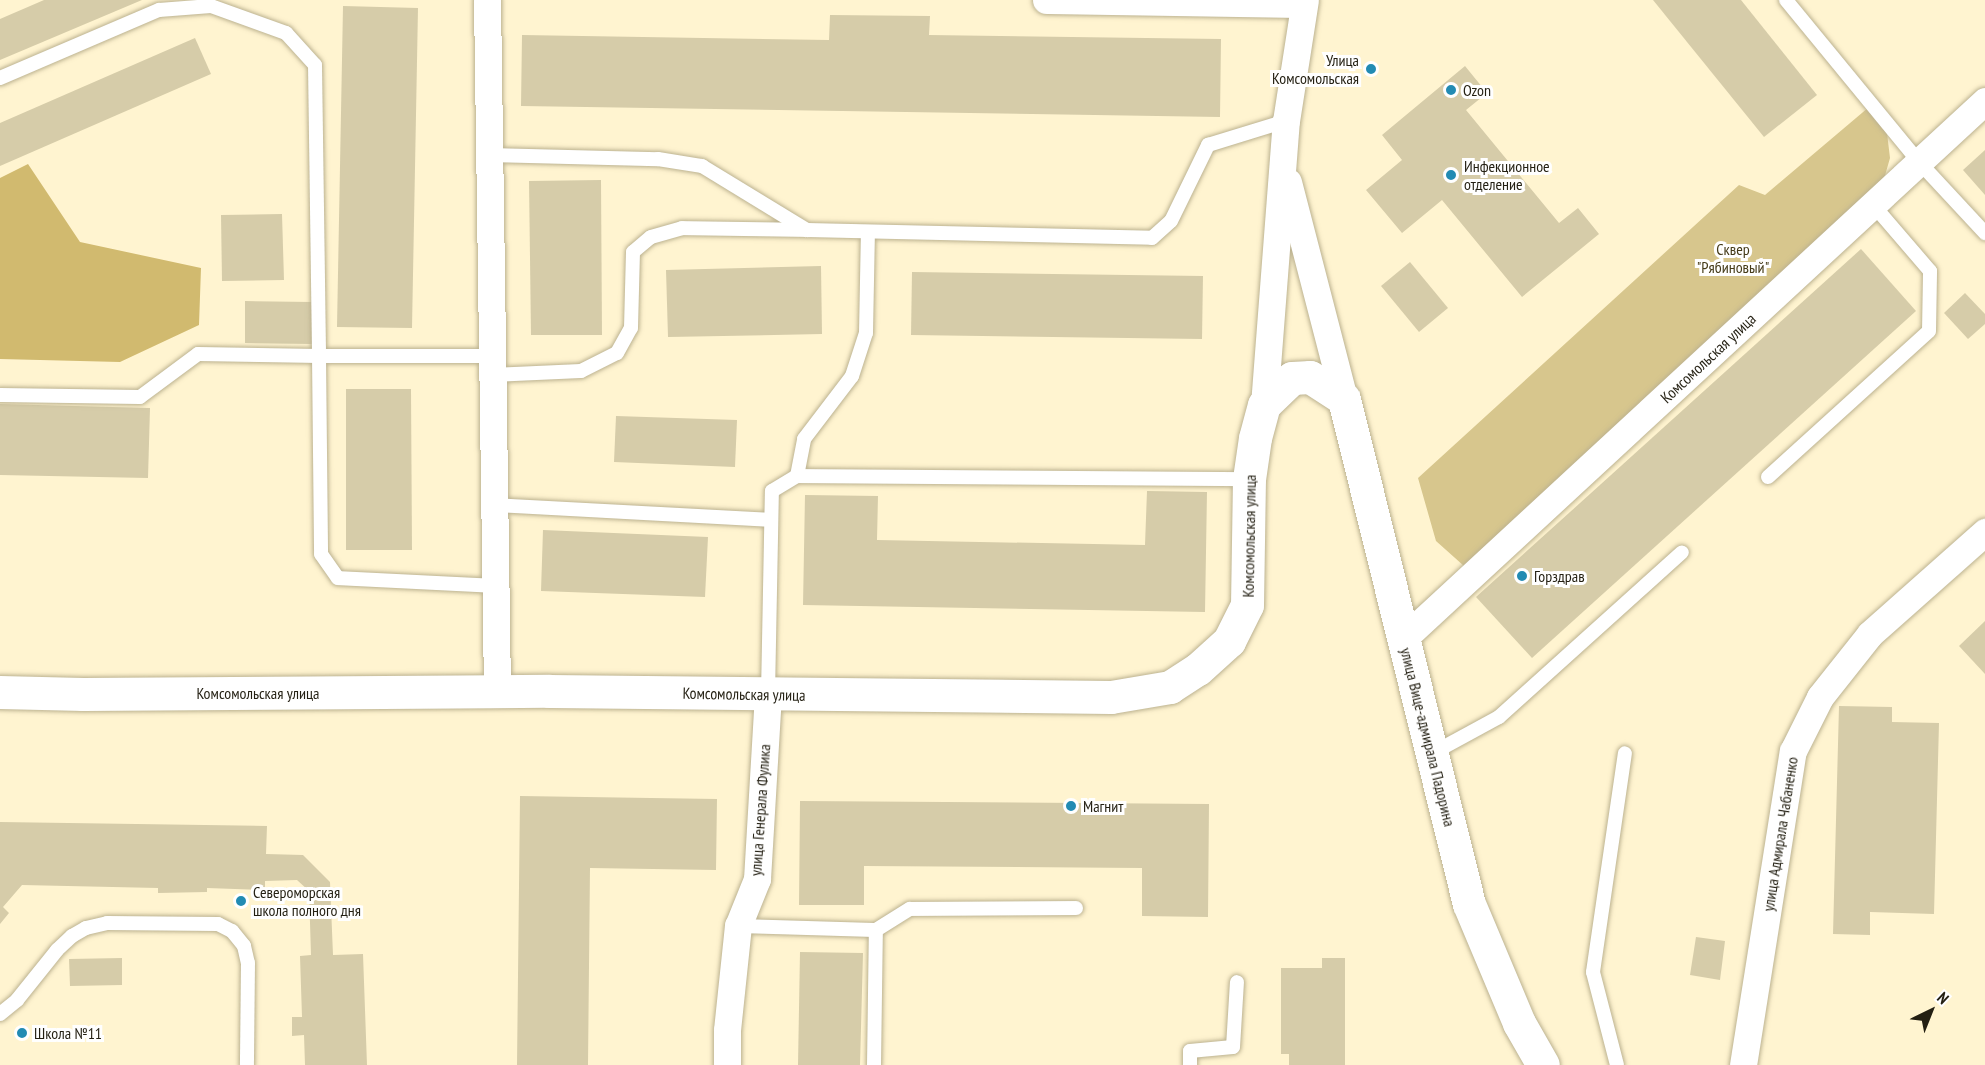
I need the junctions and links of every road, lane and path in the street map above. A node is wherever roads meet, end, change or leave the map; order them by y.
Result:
1 (487, 0) edge
2 (1046, 0) edge
3 (1786, 0) edge
4 (1310, 1) edge
5 (213, 3) edge
6 (0, 78) edge
7 (1985, 101) edge
8 (1286, 121) junction
9 (489, 155) junction
10 (1282, 161) junction
11 (1920, 163) junction
12 (1874, 206) junction
13 (807, 230) junction
14 (868, 232) junction
15 (1985, 233) edge
16 (319, 356) junction
17 (491, 366) junction
18 (0, 395) edge
19 (1344, 399) junction
20 (1264, 405) junction
21 (797, 476) junction
22 (1768, 477) dead end
23 (1249, 479) junction
24 (494, 505) junction
25 (771, 520) junction
26 (1985, 532) edge
27 (1682, 552) dead end
28 (495, 586) junction
29 (1404, 638) junction
30 (0, 692) edge
31 (496, 692) junction
32 (768, 694) junction
33 (1625, 753) dead end
34 (1431, 754) junction
35 (1076, 908) dead end
36 (738, 926) junction
37 (876, 930) junction
38 (1236, 982) dead end
39 (0, 1014) edge
40 (247, 1065) edge
41 (727, 1065) edge
42 (874, 1065) edge
43 (1190, 1065) edge
44 (1543, 1065) edge
45 (1617, 1065) edge
46 (1743, 1065) edge

1 - 9 street
2 - 4 street
3 - 11 lane
4 - 8 street, Комсомольская улица
5 - 6 lane
5 - 16 lane
7 - 11 street, Комсомольская улица
8 - 10 street, Комсомольская улица
8 - 14 lane
9 - 13 lane
9 - 17 street
10 - 19 street, Комсомольская улица
10 - 20 street, Комсомольская улица
11 - 12 street, Комсомольская улица
11 - 15 lane
12 - 22 lane
12 - 29 street, Комсомольская улица
13 - 14 lane
13 - 17 lane
14 - 21 lane
16 - 17 lane
16 - 18 lane
16 - 28 lane
17 - 24 street
19 - 20 street
19 - 29 street, улица Вице-адмирала Падорина
20 - 23 street, Комсомольская улица
21 - 23 lane
21 - 25 lane
23 - 32 street, Комсомольская улица
24 - 25 lane
24 - 28 street
25 - 32 lane
26 - 46 street, улица Адмирала Чабаненко
27 - 34 lane
28 - 31 street
29 - 34 street, улица Вице-адмирала Падорина
30 - 31 street, Комсомольская улица
31 - 32 street, Комсомольская улица
32 - 36 street, улица Генерала Фулика
33 - 45 lane
34 - 44 street, улица Вице-адмирала Падорина
35 - 37 lane
36 - 37 lane
36 - 41 street, улица Генерала Фулика
37 - 42 lane
38 - 43 lane
39 - 40 lane

